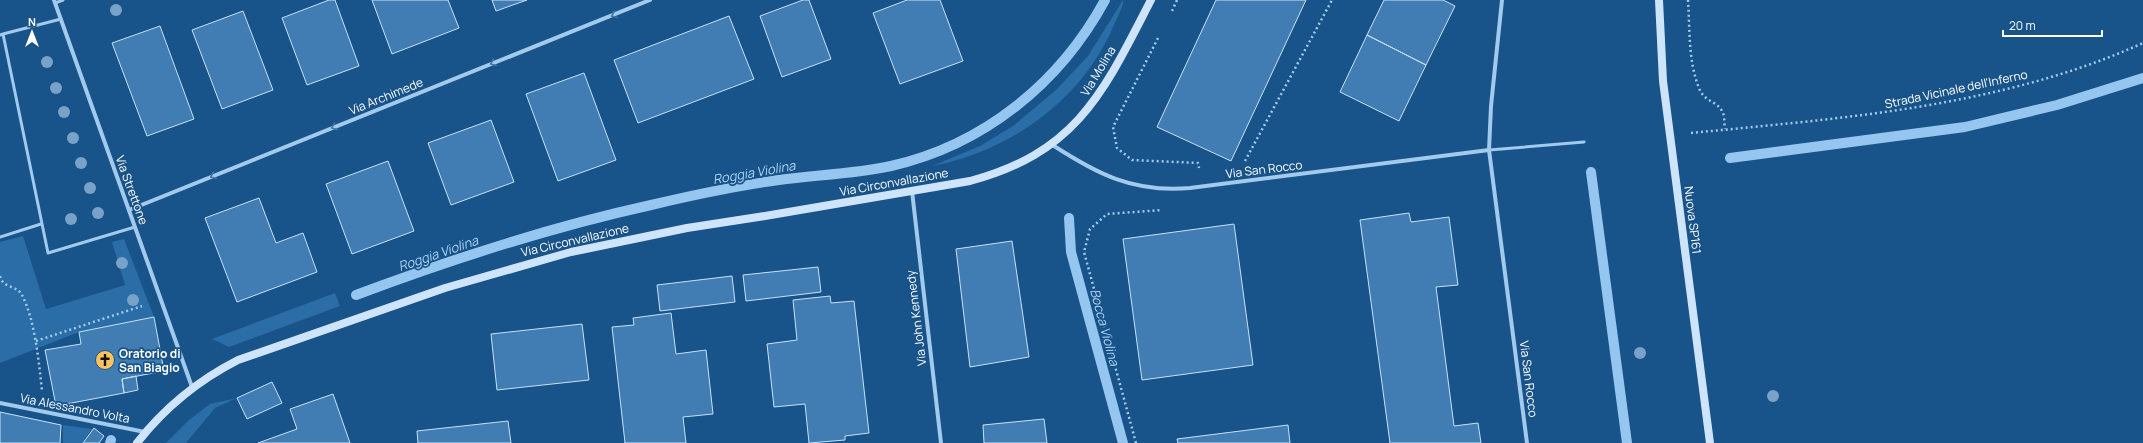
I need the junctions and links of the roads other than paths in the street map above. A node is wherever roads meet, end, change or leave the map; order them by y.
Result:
1 (63, 0) edge
2 (650, 0) edge
3 (1151, 0) edge
4 (1502, 0) edge
5 (1659, 0) edge
6 (54, 1) edge
7 (61, 19) junction
8 (2, 35) edge
9 (1584, 142) dead end
10 (1052, 144) junction
11 (1489, 150) junction
12 (912, 191) junction
13 (129, 210) junction
14 (41, 224) junction
15 (135, 227) junction
16 (0, 237) edge
17 (192, 387) junction
18 (0, 403) edge
19 (145, 432) junction
20 (137, 443) edge
21 (941, 443) edge
22 (1527, 443) edge
23 (1710, 443) edge

1 - 6 lane
2 -> 13 street, Via Archimede
3 - 10 street, Via Molina
4 - 11 street, Via San Rocco
5 - 23 street, Nuova SP161
6 - 7 street, Via Strettone
7 - 8 lane
7 - 13 street, Via Strettone
8 - 14 lane
9 - 11 lane
10 - 11 street, Via San Rocco
10 - 12 street, Via Circonvallazione
11 - 22 street, Via San Rocco
12 - 17 street, Via Circonvallazione
12 - 21 street, Via John Kennedy
13 - 15 street, Via Strettone
14 - 15 lane
14 - 16 lane
15 - 17 street, Via Strettone
17 - 19 street, Via Circonvallazione
18 - 19 street, Via Alessandro Volta
19 - 20 street, Via Circonvallazione

